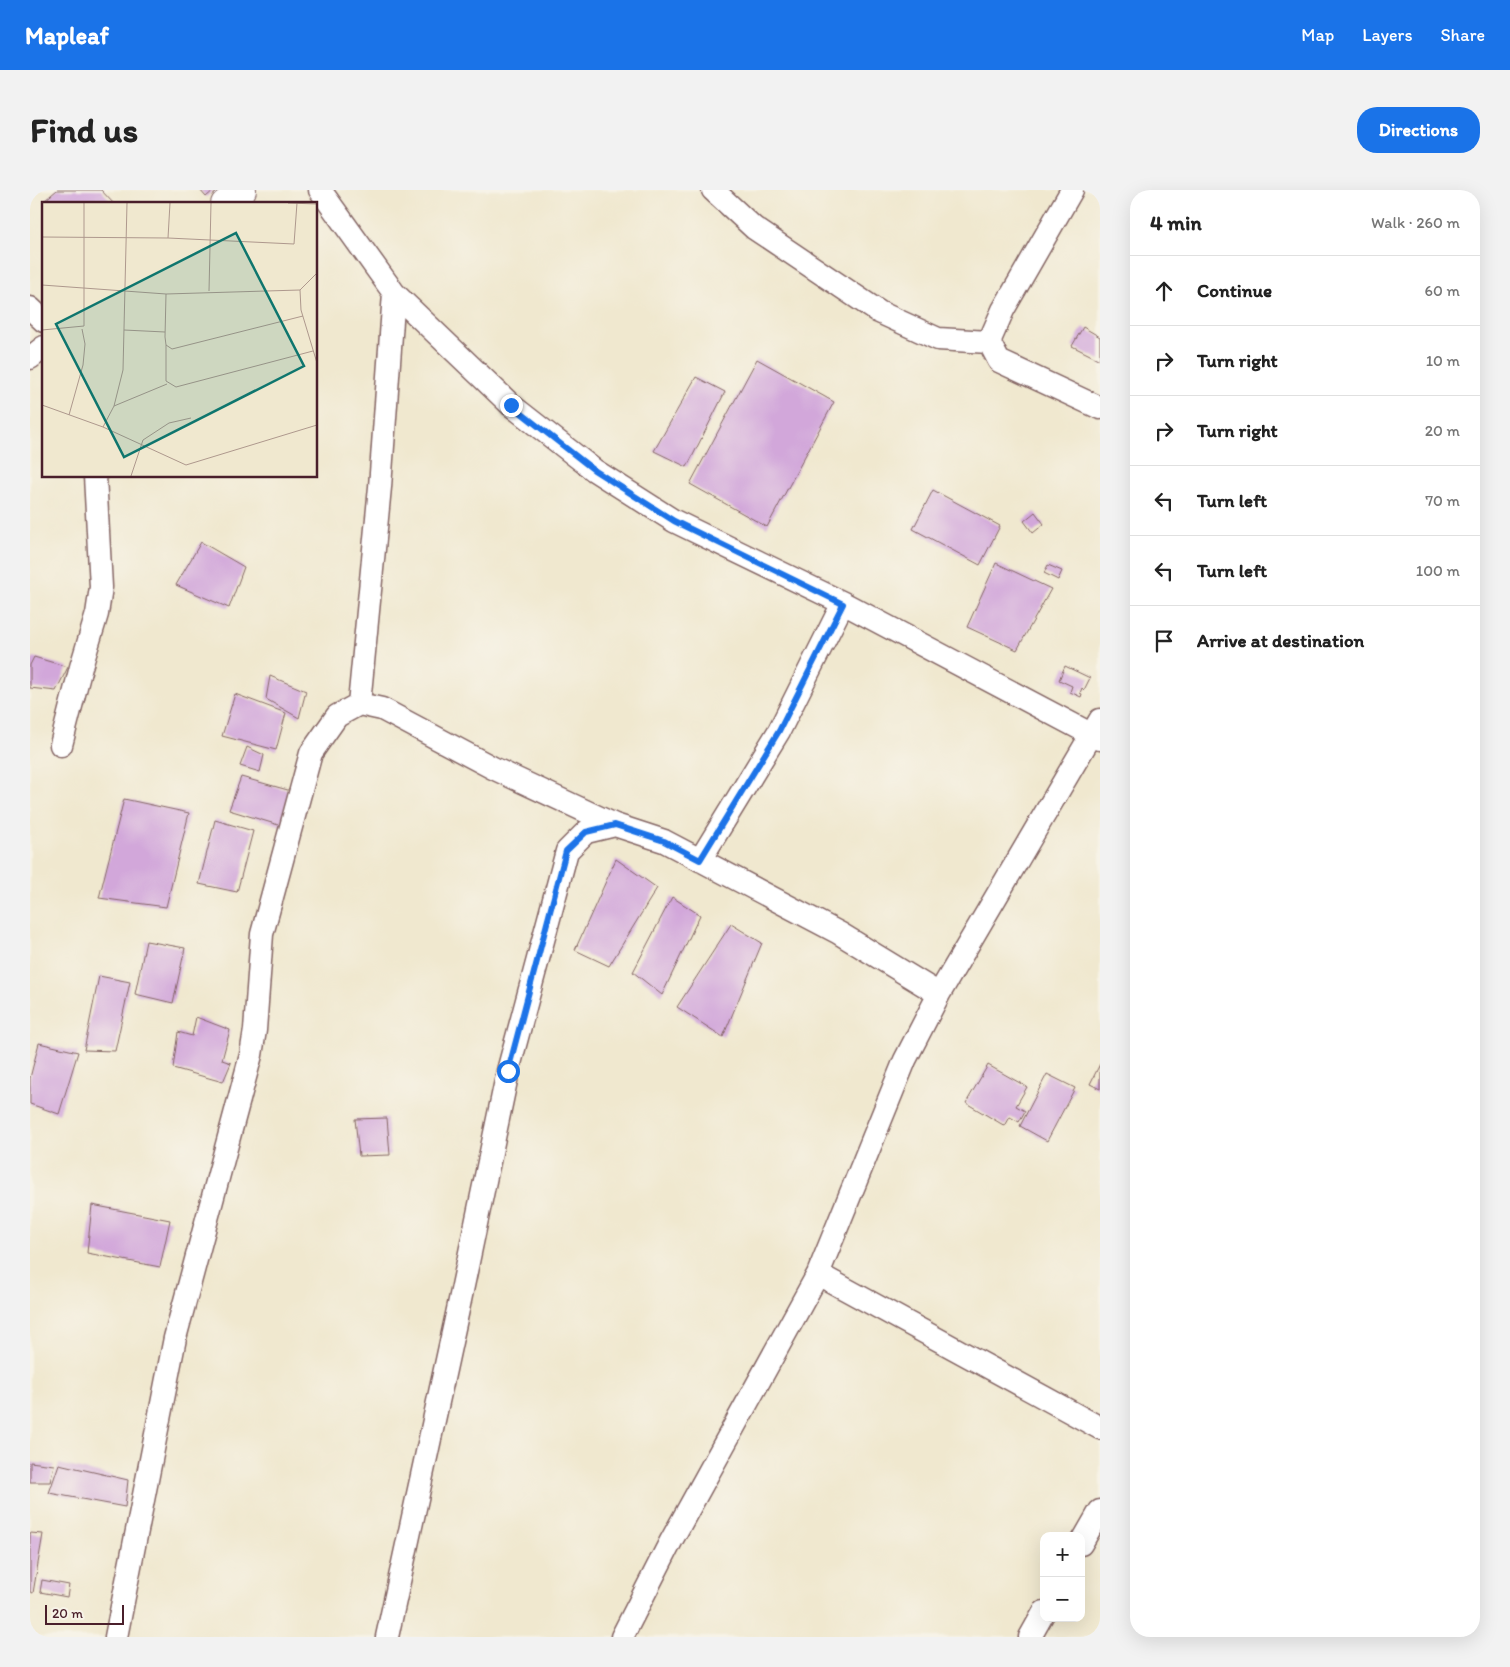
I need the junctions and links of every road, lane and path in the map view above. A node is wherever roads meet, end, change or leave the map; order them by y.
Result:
1 (242, 190) edge
2 (320, 190) edge
3 (713, 190) edge
4 (1072, 190) edge
5 (227, 202) edge
6 (394, 293) junction
7 (30, 308) edge
8 (42, 319) edge
9 (989, 342) junction
10 (42, 349) edge
11 (30, 358) edge
12 (1100, 408) edge
13 (95, 478) edge
14 (843, 604) junction
15 (360, 704) junction
16 (1097, 731) edge
17 (61, 746) dead end
18 (615, 825) junction
19 (700, 860) junction
20 (939, 994) junction
21 (818, 1274) junction
22 (1100, 1428) edge
23 (1100, 1511) edge
24 (1085, 1537) edge
25 (1040, 1619) edge
26 (116, 1637) edge
27 (387, 1637) edge
28 (622, 1637) edge
29 (1030, 1637) edge

1 - 5 street
2 - 6 street
3 - 9 street
4 - 9 street
6 - 14 street
6 - 15 street
7 - 8 street
9 - 12 street
10 - 11 street
13 - 17 street
14 - 16 street
14 - 19 street
15 - 18 street
15 - 26 street
16 - 20 street
18 - 19 street
18 - 27 street
19 - 20 street
20 - 21 street
21 - 22 street
21 - 28 street
23 - 24 street
25 - 29 street

